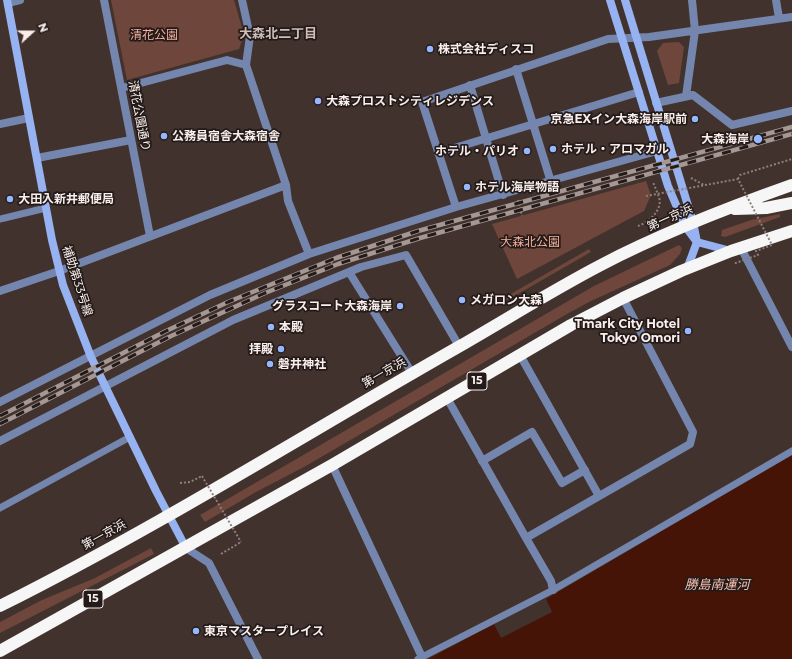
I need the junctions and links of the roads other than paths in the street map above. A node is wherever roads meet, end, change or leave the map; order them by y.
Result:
1 (20, 0) edge
2 (104, 0) edge
3 (242, 0) edge
4 (610, 0) edge
5 (625, 0) edge
6 (692, 0) edge
7 (776, 0) edge
8 (8, 1) edge
9 (792, 17) edge
10 (778, 18) junction
11 (695, 30) junction
12 (622, 38) junction
13 (636, 38) junction
14 (246, 65) junction
15 (516, 69) junction
16 (470, 85) junction
17 (122, 88) junction
18 (638, 92) junction
19 (686, 96) junction
20 (656, 103) junction
21 (792, 111) edge
22 (29, 118) junction
23 (0, 124) edge
24 (533, 125) junction
25 (487, 139) junction
26 (131, 140) junction
27 (657, 151) junction
28 (438, 153) junction
29 (37, 158) junction
30 (551, 182) junction
31 (286, 185) junction
32 (792, 185) edge
33 (504, 194) junction
34 (792, 203) edge
35 (456, 207) junction
36 (46, 208) junction
37 (724, 210) junction
38 (0, 219) edge
39 (689, 224) junction
40 (792, 231) edge
41 (150, 236) junction
42 (697, 242) junction
43 (736, 250) junction
44 (309, 254) junction
45 (687, 269) junction
46 (59, 271) junction
47 (349, 272) junction
48 (0, 291) edge
49 (623, 298) junction
50 (459, 346) junction
51 (792, 347) edge
52 (520, 355) junction
53 (91, 357) junction
54 (412, 373) junction
55 (105, 387) junction
56 (447, 398) junction
57 (0, 402) edge
58 (130, 437) junction
59 (0, 441) edge
60 (792, 451) edge
61 (482, 461) junction
62 (332, 465) junction
63 (585, 470) junction
64 (599, 496) junction
65 (0, 508) edge
66 (169, 515) junction
67 (526, 538) junction
68 (186, 548) junction
69 (553, 590) junction
70 (0, 606) edge
71 (0, 651) edge
72 (420, 658) edge
73 (258, 659) edge

1 - 8 street
2 - 17 street, 清花公園通り
3 - 14 street
4 - 12 street
5 - 13 street
6 - 11 street
7 - 10 street
8 - 22 street, 補助第33号線
9 - 10 street
10 - 11 street
11 - 13 street
11 - 19 street
12 - 13 street
12 - 15 street
12 - 18 street
13 - 20 street
14 - 17 street
14 - 31 street
15 - 16 street
15 - 24 street
16 - 25 street
16 - 28 street
17 - 26 street, 清花公園通り
18 - 24 street
18 - 27 street
19 - 20 street
19 - 21 street
20 - 39 street
22 - 23 street
22 - 29 street, 補助第33号線
24 - 25 street
24 - 30 street
25 - 28 street
25 - 33 street
26 - 29 street
26 - 41 street, 清花公園通り
27 - 30 street
27 - 39 street
28 - 35 street
29 - 36 street, 補助第33号線
30 - 33 street
31 - 41 street
31 - 44 street
32 - 37 highway, 第一京浜
33 - 35 street
34 - 37 highway
35 - 44 street
36 - 38 lane
36 - 46 street, 補助第33号線
37 - 39 highway, 第一京浜
39 - 42 street
39 - 50 highway, 第一京浜
40 - 43 highway, 15
41 - 46 street
42 - 43 street
42 - 45 street
43 - 45 highway, 15
43 - 51 street
44 - 53 street
45 - 49 highway, 15
46 - 48 street
46 - 53 street, 補助第33号線
47 - 50 street
47 - 54 street
47 - 55 street
49 - 52 highway, 15
49 - 64 street
50 - 54 highway, 第一京浜
52 - 56 highway, 15
52 - 63 street
53 - 55 street, 補助第33号線
53 - 57 street
54 - 66 highway, 第一京浜
55 - 58 street, 補助第33号線
55 - 59 street
56 - 61 street
56 - 62 highway, 15
58 - 65 lane
58 - 66 street, 補助第33号線
60 - 69 lane
61 - 63 street
61 - 67 street
62 - 68 highway, 15
62 - 72 street
63 - 64 street
64 - 67 street
66 - 68 street, 補助第33号線
66 - 70 highway, 第一京浜
67 - 69 street
68 - 71 highway, 15
68 - 73 street
69 - 72 lane

